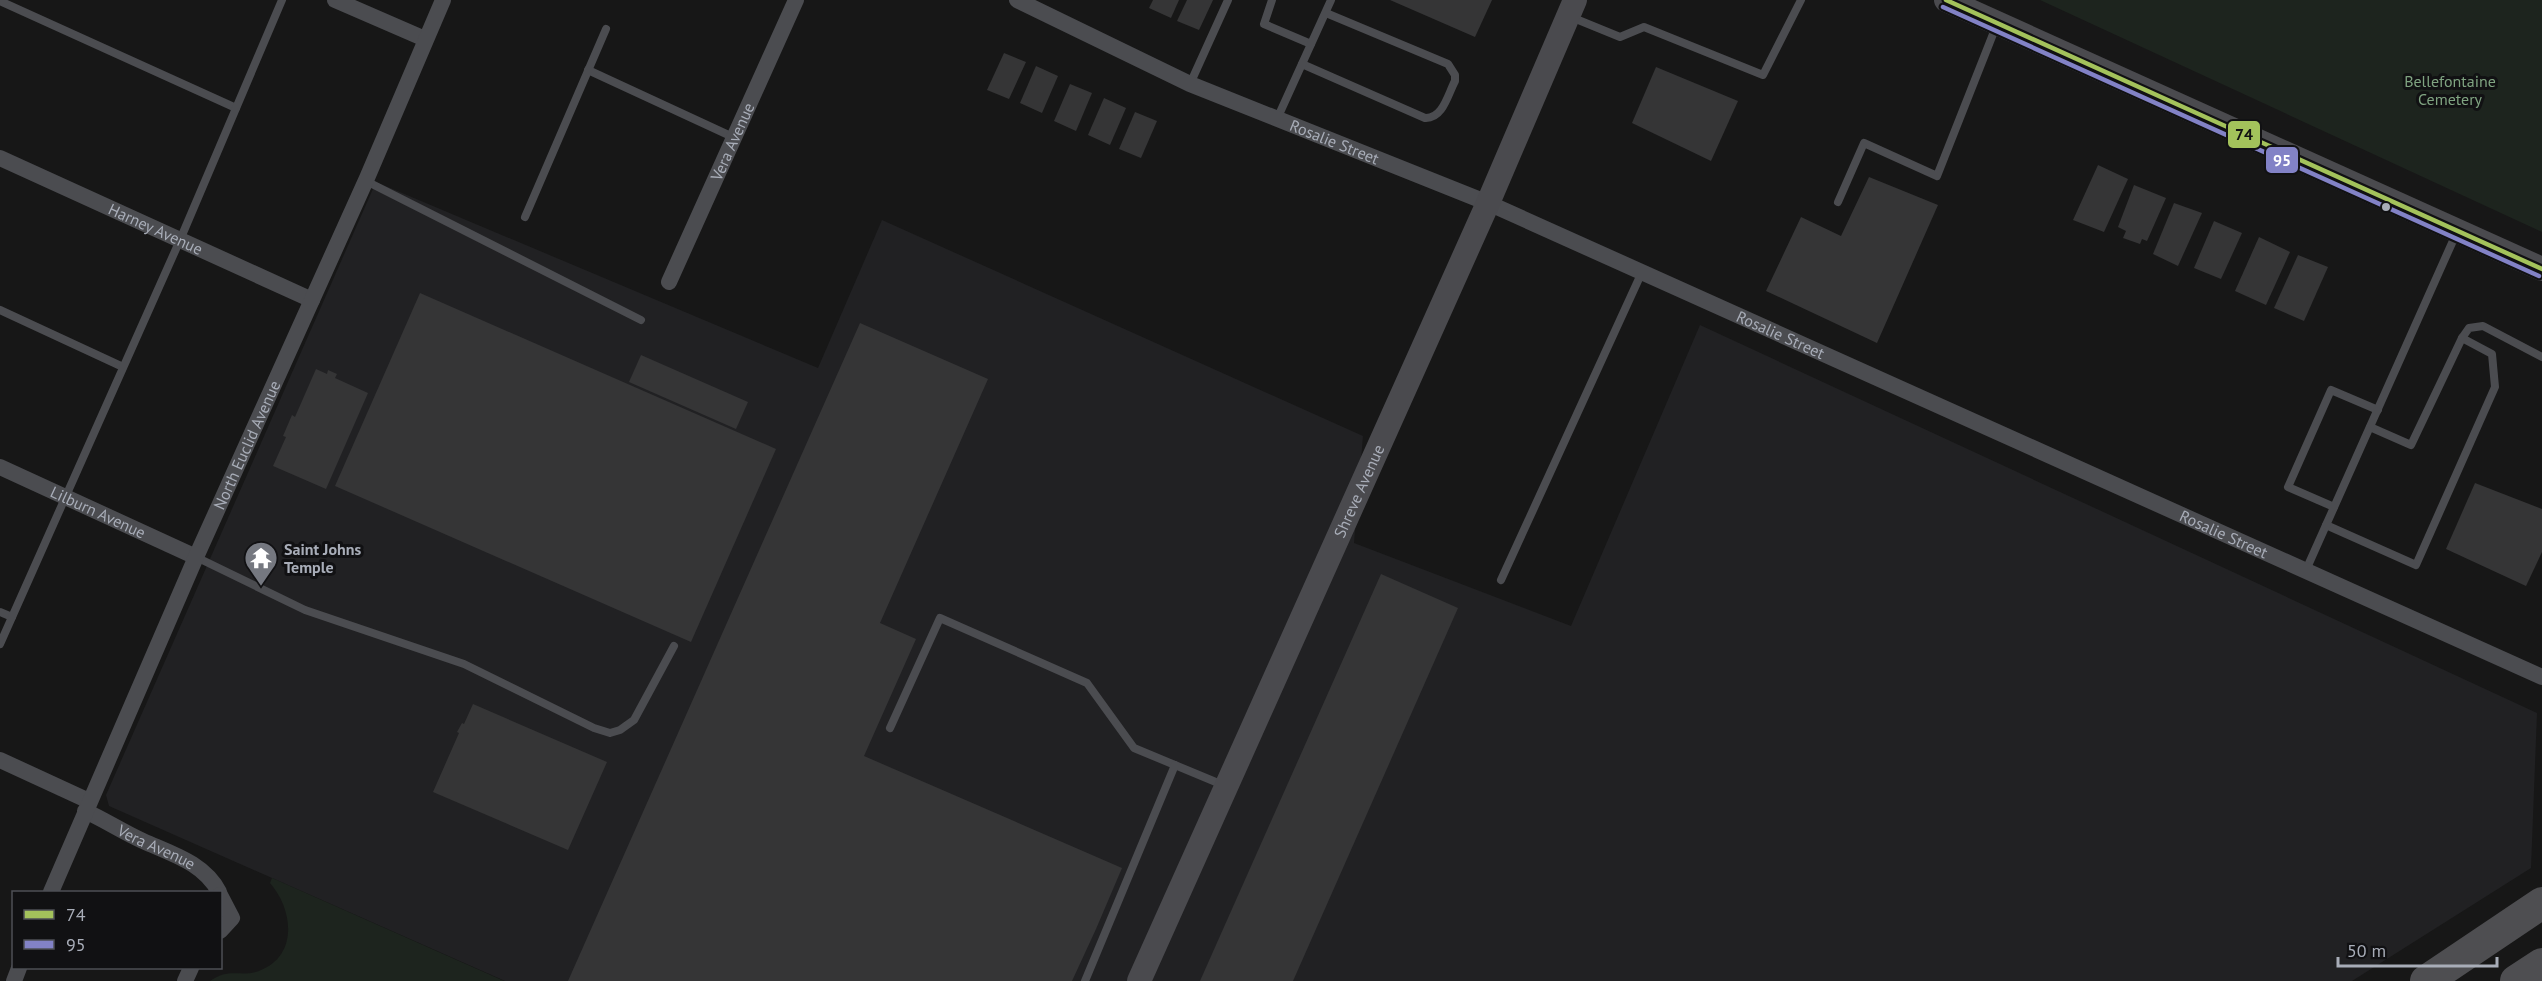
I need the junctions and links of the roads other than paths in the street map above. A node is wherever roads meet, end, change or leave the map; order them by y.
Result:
1 (282, 0) edge
2 (335, 0) edge
3 (442, 0) edge
4 (796, 0) edge
5 (1017, 0) edge
6 (1228, 0) edge
7 (1272, 0) edge
8 (1331, 0) edge
9 (1801, 0) edge
10 (1946, 0) edge
11 (0, 1) edge
12 (1572, 8) edge
13 (1326, 13) junction
14 (1997, 23) junction
15 (606, 29) dead end
16 (425, 39) junction
17 (1311, 44) junction
18 (1302, 64) junction
19 (588, 70) junction
20 (1190, 84) junction
21 (236, 108) junction
22 (1277, 119) junction
23 (736, 138) junction
24 (0, 158) edge
25 (366, 181) junction
26 (1838, 202) dead end
27 (1488, 203) junction
28 (525, 217) dead end
29 (2458, 231) junction
30 (180, 240) junction
31 (2542, 269) edge
32 (1642, 272) junction
33 (669, 282) dead end
34 (312, 300) junction
35 (0, 310) edge
36 (641, 320) dead end
37 (2462, 338) junction
38 (2542, 357) edge
39 (123, 366) junction
40 (2378, 410) junction
41 (2370, 427) junction
42 (0, 468) edge
43 (64, 497) junction
44 (2334, 507) junction
45 (2326, 525) junction
46 (196, 557) junction
47 (2306, 570) junction
48 (1501, 580) dead end
49 (0, 612) edge
50 (12, 617) junction
51 (0, 644) edge
52 (674, 646) dead end
53 (2542, 677) edge
54 (890, 728) dead end
55 (0, 760) edge
56 (1175, 765) junction
57 (1227, 786) junction
58 (87, 806) junction
59 (51, 891) edge
60 (218, 891) edge
61 (222, 898) edge
62 (2542, 903) edge
63 (222, 929) edge
64 (2542, 964) edge
65 (1085, 981) edge
66 (1139, 981) edge
67 (2426, 981) edge
68 (2516, 981) edge

1 - 21 lane
2 - 16 street
3 - 16 street, North Euclid Avenue
4 - 23 street, Vera Avenue
5 - 20 street, Rosalie Street
6 - 20 lane
7 - 17 lane
8 - 13 lane
9 - 12 lane
10 - 14 street
11 - 21 lane
12 - 27 street, Shreve Avenue
13 - 17 lane
13 - 18 lane
14 - 26 lane
14 - 29 street
15 - 19 lane
16 - 25 street, North Euclid Avenue
17 - 18 lane
18 - 22 lane
19 - 23 lane
19 - 28 lane
20 - 22 street, Rosalie Street
21 - 30 lane
22 - 27 street, Rosalie Street
23 - 33 street, Vera Avenue
24 - 30 street, Harney Avenue
25 - 34 street, North Euclid Avenue
25 - 36 lane
27 - 32 street, Rosalie Street
27 - 57 street, Shreve Avenue
29 - 31 street
29 - 40 lane
30 - 34 street, Harney Avenue
30 - 39 lane
32 - 47 street, Rosalie Street
32 - 48 lane
34 - 46 street, North Euclid Avenue
35 - 39 lane
37 - 38 lane
37 - 41 lane
37 - 45 lane
39 - 43 lane
40 - 41 lane
40 - 44 lane
41 - 44 lane
42 - 43 street, Lilburn Avenue
43 - 46 street, Lilburn Avenue
43 - 50 lane
44 - 45 lane
45 - 47 lane
46 - 52 lane
46 - 58 street, North Euclid Avenue
47 - 53 street, Rosalie Street
49 - 50 lane
50 - 51 lane
54 - 56 lane
55 - 58 street, Vera Avenue
56 - 57 lane
56 - 65 lane
57 - 66 street, Shreve Avenue
58 - 59 street, North Euclid Avenue
58 - 60 street, Vera Avenue
61 - 63 street, Vera Avenue
62 - 67 highway
64 - 68 highway

